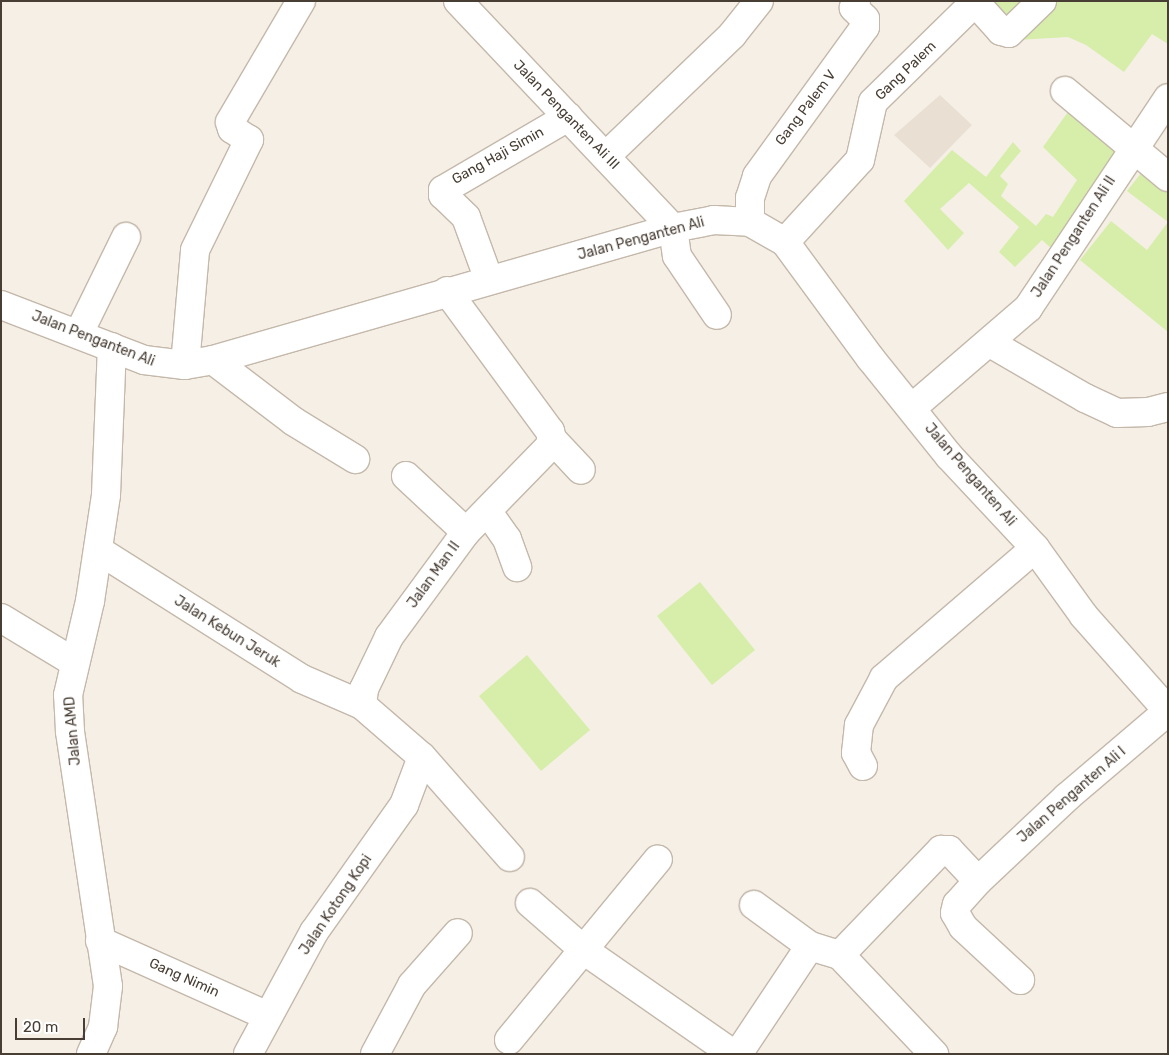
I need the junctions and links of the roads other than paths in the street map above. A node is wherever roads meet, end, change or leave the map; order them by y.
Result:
1 (302, 1) edge
2 (458, 1) edge
3 (759, 1) edge
4 (856, 1) edge
5 (1042, 1) edge
6 (974, 2) edge
7 (1065, 91) dead end
8 (1168, 98) edge
9 (568, 117) junction
10 (1132, 148) junction
11 (606, 156) junction
12 (1168, 177) edge
13 (750, 222) junction
14 (674, 228) junction
15 (126, 237) dead end
16 (785, 242) junction
17 (489, 280) junction
18 (448, 291) junction
19 (1, 305) edge
20 (717, 315) dead end
21 (79, 333) junction
22 (990, 342) junction
23 (112, 346) junction
24 (213, 360) junction
25 (185, 365) junction
26 (912, 407) junction
27 (1168, 407) edge
28 (552, 439) junction
29 (355, 459) dead end
30 (581, 470) dead end
31 (406, 476) dead end
32 (488, 512) junction
33 (466, 532) junction
34 (1035, 548) junction
35 (98, 550) junction
36 (517, 567) dead end
37 (1, 618) edge
38 (74, 662) junction
39 (362, 705) junction
40 (1168, 711) edge
41 (422, 757) junction
42 (864, 766) dead end
43 (510, 857) dead end
44 (658, 859) dead end
45 (978, 881) junction
46 (530, 903) dead end
47 (754, 905) dead end
48 (458, 933) dead end
49 (100, 941) junction
50 (810, 946) junction
51 (585, 951) junction
52 (840, 955) junction
53 (1020, 980) dead end
54 (268, 1016) junction
55 (509, 1040) dead end
56 (91, 1054) edge
57 (248, 1054) edge
58 (376, 1054) edge
59 (734, 1054) edge
60 (738, 1054) edge
61 (934, 1054) edge

1 - 25 street
2 - 9 street, Jalan Penganten Ali III
3 - 11 street
4 - 13 street, Gang Palem V
5 - 6 street
6 - 16 street, Gang Palem
7 - 10 street
8 - 10 street, Jalan Penganten Ali II
9 - 11 street, Jalan Penganten Ali III
9 - 17 street, Gang Haji Simin
10 - 12 street
10 - 22 street, Jalan Penganten Ali II
11 - 14 street, Jalan Penganten Ali III
13 - 14 street, Jalan Penganten Ali
13 - 16 street, Jalan Penganten Ali
14 - 17 street, Jalan Penganten Ali
14 - 20 street
15 - 21 street
16 - 26 street, Jalan Penganten Ali
17 - 18 street, Jalan Penganten Ali
18 - 24 street, Jalan Penganten Ali
18 - 28 street
19 - 21 street, Jalan Penganten Ali
21 - 23 street, Jalan Penganten Ali
22 - 26 street, Jalan Penganten Ali II
22 - 27 street
23 - 25 street, Jalan Penganten Ali
23 - 35 street, Jalan AMD
24 - 25 street, Jalan Penganten Ali
24 - 29 street
26 - 34 street, Jalan Penganten Ali
28 - 30 street
28 - 32 street, Jalan Man II
31 - 33 street
32 - 33 street, Jalan Man II
32 - 36 street
33 - 39 street, Jalan Man II
34 - 40 street, Jalan Penganten Ali
34 - 42 street
35 - 38 street, Jalan AMD
35 - 39 street, Jalan Kebun Jeruk
37 - 38 street
38 - 49 street, Jalan AMD
39 - 41 street
40 - 45 street, Jalan Penganten Ali I
41 - 43 street
41 - 54 street, Jalan Kotong Kopi
44 - 51 street
45 - 52 street
45 - 53 street, Jalan Penganten Ali I
46 - 51 street
47 - 50 street
48 - 58 street
49 - 54 street, Gang Nimin
49 - 56 street, Jalan AMD
50 - 52 street
50 - 60 street
51 - 55 street
51 - 59 street
52 - 61 street
54 - 57 street, Jalan Kotong Kopi

